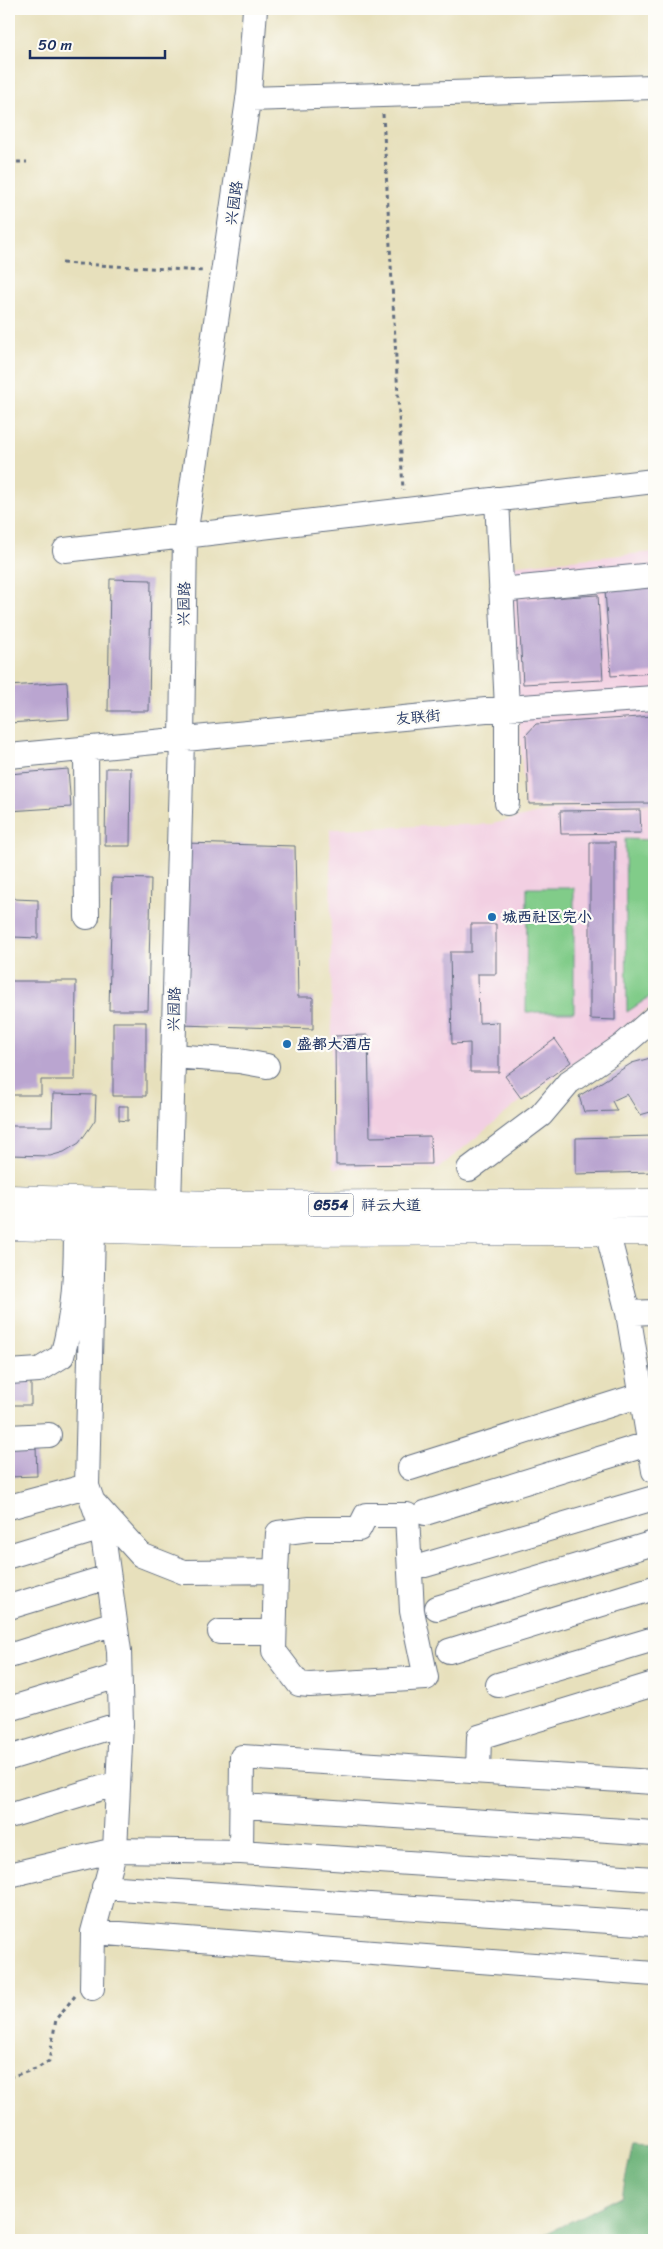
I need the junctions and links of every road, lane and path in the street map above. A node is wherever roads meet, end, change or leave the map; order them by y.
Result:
1 (254, 9) edge
2 (654, 87) edge
3 (382, 95) junction
4 (248, 99) junction
5 (9, 162) edge
6 (27, 162) dead end
7 (62, 263) dead end
8 (224, 272) junction
9 (654, 481) edge
10 (497, 499) junction
11 (404, 510) junction
12 (185, 536) junction
13 (64, 550) dead end
14 (654, 575) edge
15 (501, 590) junction
16 (654, 698) edge
17 (508, 708) junction
18 (182, 740) junction
19 (86, 749) junction
20 (9, 756) edge
21 (507, 803) dead end
22 (87, 917) dead end
23 (654, 1018) edge
24 (173, 1056) junction
25 (267, 1066) dead end
26 (469, 1169) dead end
27 (9, 1199) edge
28 (654, 1203) edge
29 (169, 1205) junction
30 (9, 1226) edge
31 (85, 1230) junction
32 (607, 1231) junction
33 (654, 1231) edge
34 (654, 1312) edge
35 (628, 1313) junction
36 (645, 1359) edge
37 (9, 1372) edge
38 (646, 1400) edge
39 (49, 1435) dead end
40 (9, 1437) edge
41 (651, 1442) edge
42 (410, 1468) dead end
43 (654, 1471) edge
44 (90, 1494) junction
45 (654, 1498) edge
46 (9, 1507) edge
47 (425, 1513) dead end
48 (102, 1528) junction
49 (654, 1543) edge
50 (9, 1556) edge
51 (425, 1565) dead end
52 (276, 1571) junction
53 (108, 1577) junction
54 (654, 1588) edge
55 (9, 1607) edge
56 (437, 1608) dead end
57 (115, 1623) junction
58 (220, 1632) dead end
59 (274, 1632) junction
60 (654, 1639) edge
61 (449, 1651) dead end
62 (9, 1656) edge
63 (118, 1676) junction
64 (654, 1684) edge
65 (498, 1685) dead end
66 (9, 1709) edge
67 (121, 1724) junction
68 (9, 1758) edge
69 (478, 1771) junction
70 (654, 1782) edge
71 (118, 1783) junction
72 (243, 1806) junction
73 (9, 1816) edge
74 (654, 1833) edge
75 (116, 1850) junction
76 (241, 1852) junction
77 (9, 1875) edge
78 (654, 1878) edge
79 (104, 1886) junction
80 (654, 1924) edge
81 (93, 1932) junction
82 (654, 1974) edge
83 (92, 1988) joint
84 (9, 2077) edge

1 - 4 street, 兴园路
2 - 3 street
3 - 4 street
3 - 11 path
4 - 8 street, 兴园路
5 - 6 path
7 - 8 path
8 - 12 street, 兴园路
9 - 10 street
10 - 11 street
10 - 15 street
11 - 12 street
12 - 13 street
12 - 18 street, 兴园路
14 - 15 street
15 - 17 street
16 - 17 street, 友联街
17 - 18 street, 友联街
17 - 21 street
18 - 19 street, 友联街
18 - 24 street, 兴园路
19 - 20 street, 友联街
19 - 22 street
23 - 26 street
24 - 25 street
24 - 29 street, 兴园路
27 - 29 highway, 祥云大道 / G554
28 - 29 highway, 祥云大道 / G554
30 - 31 highway, 祥云大道 / G554
31 - 32 highway, 祥云大道 / G554
31 - 37 street
31 - 44 street
32 - 33 highway, 祥云大道 / G554
32 - 35 street
34 - 35 street
35 - 36 street
36 - 38 street
38 - 41 street
38 - 42 street
39 - 40 street
41 - 43 street
41 - 47 street
44 - 46 street
44 - 48 street
44 - 52 street
45 - 51 street
48 - 50 street
48 - 53 street
49 - 56 street
52 - 59 street
52 - 59 street
53 - 55 street
53 - 57 street
54 - 61 street
57 - 62 street
57 - 63 street
58 - 59 street
60 - 65 street
63 - 66 street
63 - 67 street
64 - 69 street
67 - 68 street
67 - 71 street
69 - 70 street
69 - 72 street
71 - 73 street
71 - 75 street
72 - 74 street
72 - 76 street
75 - 76 street
75 - 77 street
75 - 79 street
76 - 78 street
79 - 80 street
79 - 81 street
81 - 82 street
81 - 83 street
83 - 84 path

